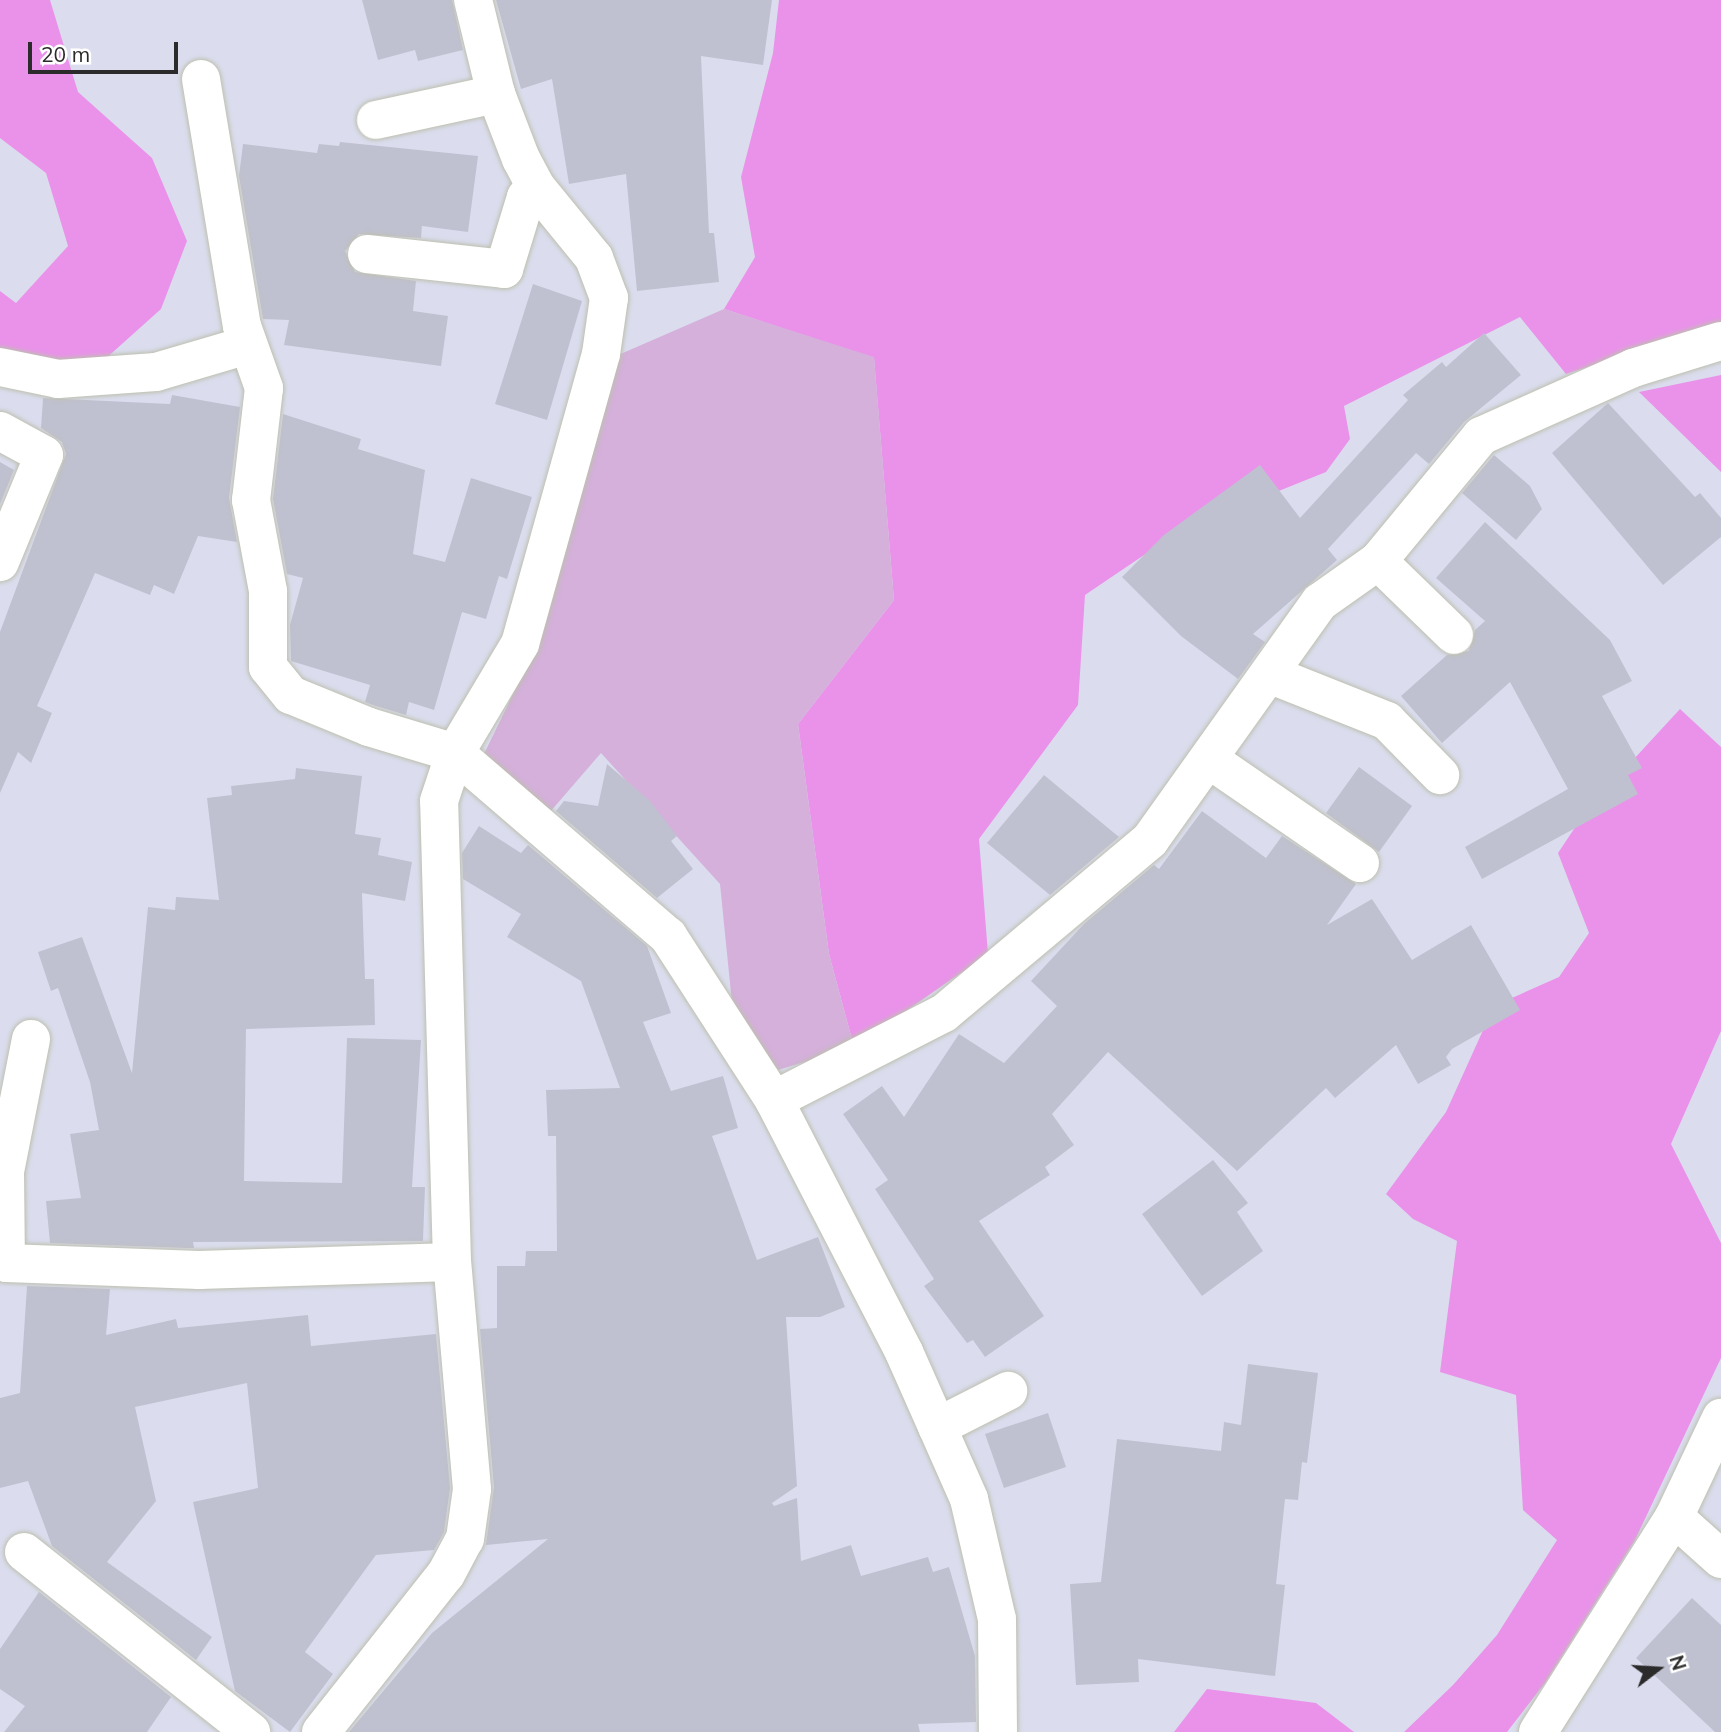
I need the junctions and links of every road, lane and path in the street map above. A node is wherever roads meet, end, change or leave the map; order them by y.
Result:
1 (473, 0) edge
2 (201, 79) dead end
3 (496, 94) junction
4 (376, 120) dead end
5 (536, 187) junction
6 (367, 254) dead end
7 (1721, 341) edge
8 (248, 345) junction
9 (0, 367) edge
10 (0, 431) edge
11 (1378, 561) junction
12 (0, 562) edge
13 (1454, 635) dead end
14 (1269, 674) junction
15 (455, 753) junction
16 (1210, 760) junction
17 (1440, 775) dead end
18 (1360, 863) dead end
19 (31, 1039) dead end
20 (774, 1100) junction
21 (452, 1262) junction
22 (1008, 1391) dead end
23 (1721, 1418) edge
24 (937, 1427) junction
25 (1674, 1517) junction
26 (24, 1552) dead end
27 (1721, 1559) edge
28 (251, 1732) edge
29 (321, 1732) edge
30 (998, 1732) edge
31 (1538, 1732) edge

1 - 3 street
2 - 8 street
3 - 4 street
3 - 5 street
5 - 6 street
5 - 15 street
7 - 11 street
8 - 9 street
8 - 15 street
10 - 12 street
11 - 13 street
11 - 14 street
14 - 16 street
14 - 17 street
15 - 20 street
15 - 21 street
16 - 18 street
16 - 20 street
19 - 21 street
20 - 24 street
21 - 29 street
22 - 24 street
23 - 25 street
24 - 30 street
25 - 27 street
25 - 31 street
26 - 28 street

